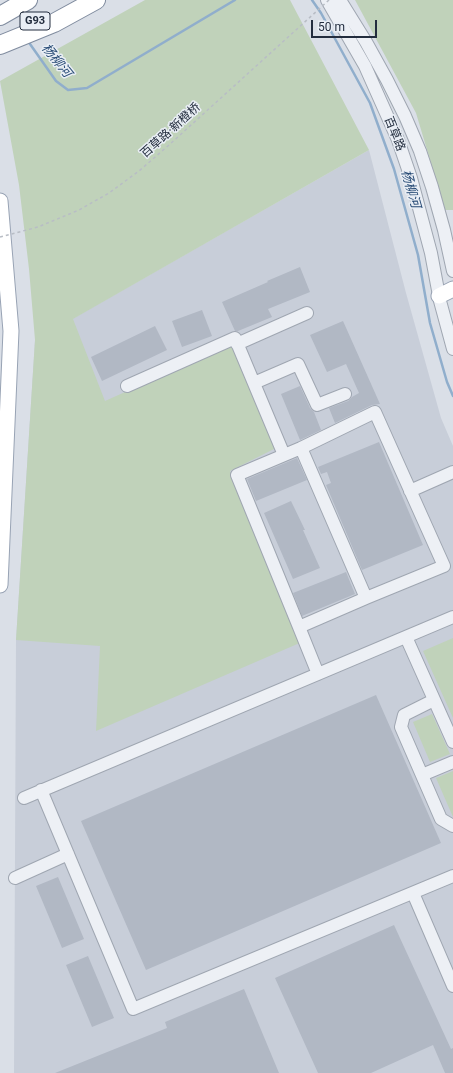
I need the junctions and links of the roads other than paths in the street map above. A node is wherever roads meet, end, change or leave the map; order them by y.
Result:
1 (28, 0) edge
2 (71, 0) edge
3 (96, 0) edge
4 (328, 0) edge
5 (340, 0) edge
6 (0, 16) edge
7 (0, 42) edge
8 (0, 45) edge
9 (0, 201) edge
10 (453, 271) edge
11 (453, 289) edge
12 (439, 296) junction
13 (306, 313) dead end
14 (238, 344) junction
15 (453, 349) edge
16 (254, 383) junction
17 (127, 386) dead end
18 (345, 394) dead end
19 (301, 448) junction
20 (284, 455) junction
21 (453, 472) edge
22 (410, 491) junction
23 (0, 585) edge
24 (366, 598) junction
25 (453, 617) edge
26 (299, 627) junction
27 (406, 637) junction
28 (318, 674) junction
29 (434, 700) junction
30 (451, 734) edge
31 (453, 762) edge
32 (422, 775) junction
33 (41, 790) junction
34 (24, 798) dead end
35 (453, 826) edge
36 (68, 854) junction
37 (453, 876) edge
38 (15, 878) dead end
39 (413, 893) junction
40 (453, 986) edge

1 - 6 highway, G93
2 - 7 highway, G93
3 - 8 highway
4 - 12 street, 百草路
5 - 10 street, 百草路
9 - 23 main road
11 - 12 main road
12 - 15 street, 百草路
13 - 14 street
14 - 16 street
14 - 17 street
16 - 18 street
16 - 20 street
19 - 20 street
19 - 22 street
19 - 24 street
20 - 26 street
21 - 22 street
22 - 24 street
24 - 26 street
25 - 27 street
26 - 28 street
27 - 28 street
27 - 29 street
28 - 33 street
29 - 30 street
29 - 32 street
31 - 32 street
32 - 35 street
33 - 34 street
33 - 36 street
36 - 38 street
36 - 39 street
37 - 39 street
39 - 40 street

